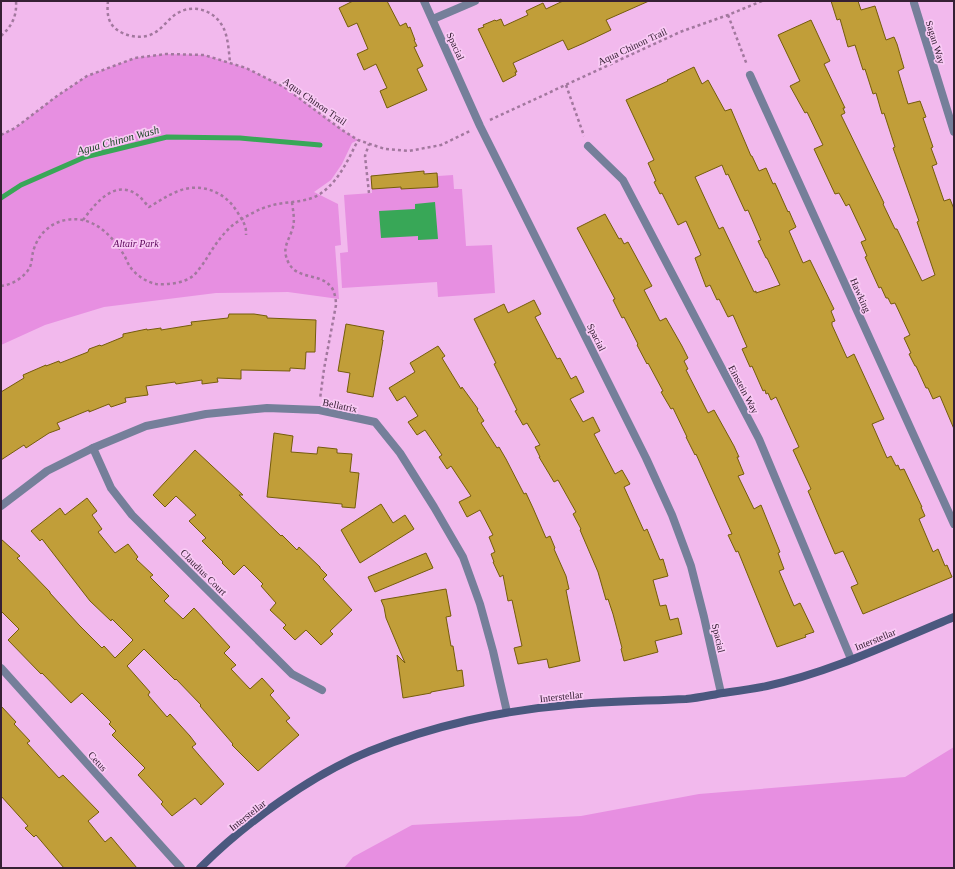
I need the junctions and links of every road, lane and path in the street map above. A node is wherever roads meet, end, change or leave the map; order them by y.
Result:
1 (16, 1) edge
2 (108, 1) edge
3 (424, 1) edge
4 (475, 1) edge
5 (762, 1) edge
6 (914, 2) dead end
7 (728, 15) junction
8 (433, 19) junction
9 (1, 36) edge
10 (230, 63) junction
11 (750, 75) joint
12 (566, 85) junction
13 (489, 121) dead end
14 (470, 131) dead end
15 (954, 132) edge
16 (1, 135) edge
17 (358, 140) junction
18 (369, 144) junction
19 (588, 146) joint
20 (368, 193) dead end
21 (292, 202) junction
22 (83, 220) junction
23 (242, 220) junction
24 (246, 236) dead end
25 (1, 286) edge
26 (319, 410) junction
27 (93, 448) junction
28 (1, 506) edge
29 (954, 524) edge
30 (954, 617) edge
31 (851, 659) junction
32 (1, 668) edge
33 (322, 690) dead end
34 (722, 693) junction
35 (507, 712) junction
36 (181, 868) edge
37 (200, 868) edge

1 - 9 path
2 - 10 path
3 - 8 street, Spacial
4 - 8 street
5 - 7 path, Aqua Chinon Trail
6 - 15 street, Sagan Way
7 - 11 path
7 - 12 path, Aqua Chinon Trail
8 - 34 street, Spacial
10 - 16 path, Aqua Chinon Trail
10 - 17 path, Aqua Chinon Trail
11 - 29 street, Hawking
12 - 13 path, Aqua Chinon Trail
12 - 19 path
14 - 18 path, Aqua Chinon Trail
17 - 18 path, Aqua Chinon Trail
17 - 21 path
18 - 20 path
19 - 31 street, Einstein Way
21 - 23 path
21 - 26 path
22 - 23 path
22 - 23 path
22 - 25 path
23 - 24 path
26 - 27 street, Bellatrix
26 - 35 street, Bellatrix
27 - 28 street, Bellatrix
27 - 33 street, Claudius Court
30 - 31 street, Interstellar
31 - 34 street, Interstellar
32 - 36 street, Cetus
34 - 35 street, Interstellar
35 - 37 street, Interstellar

